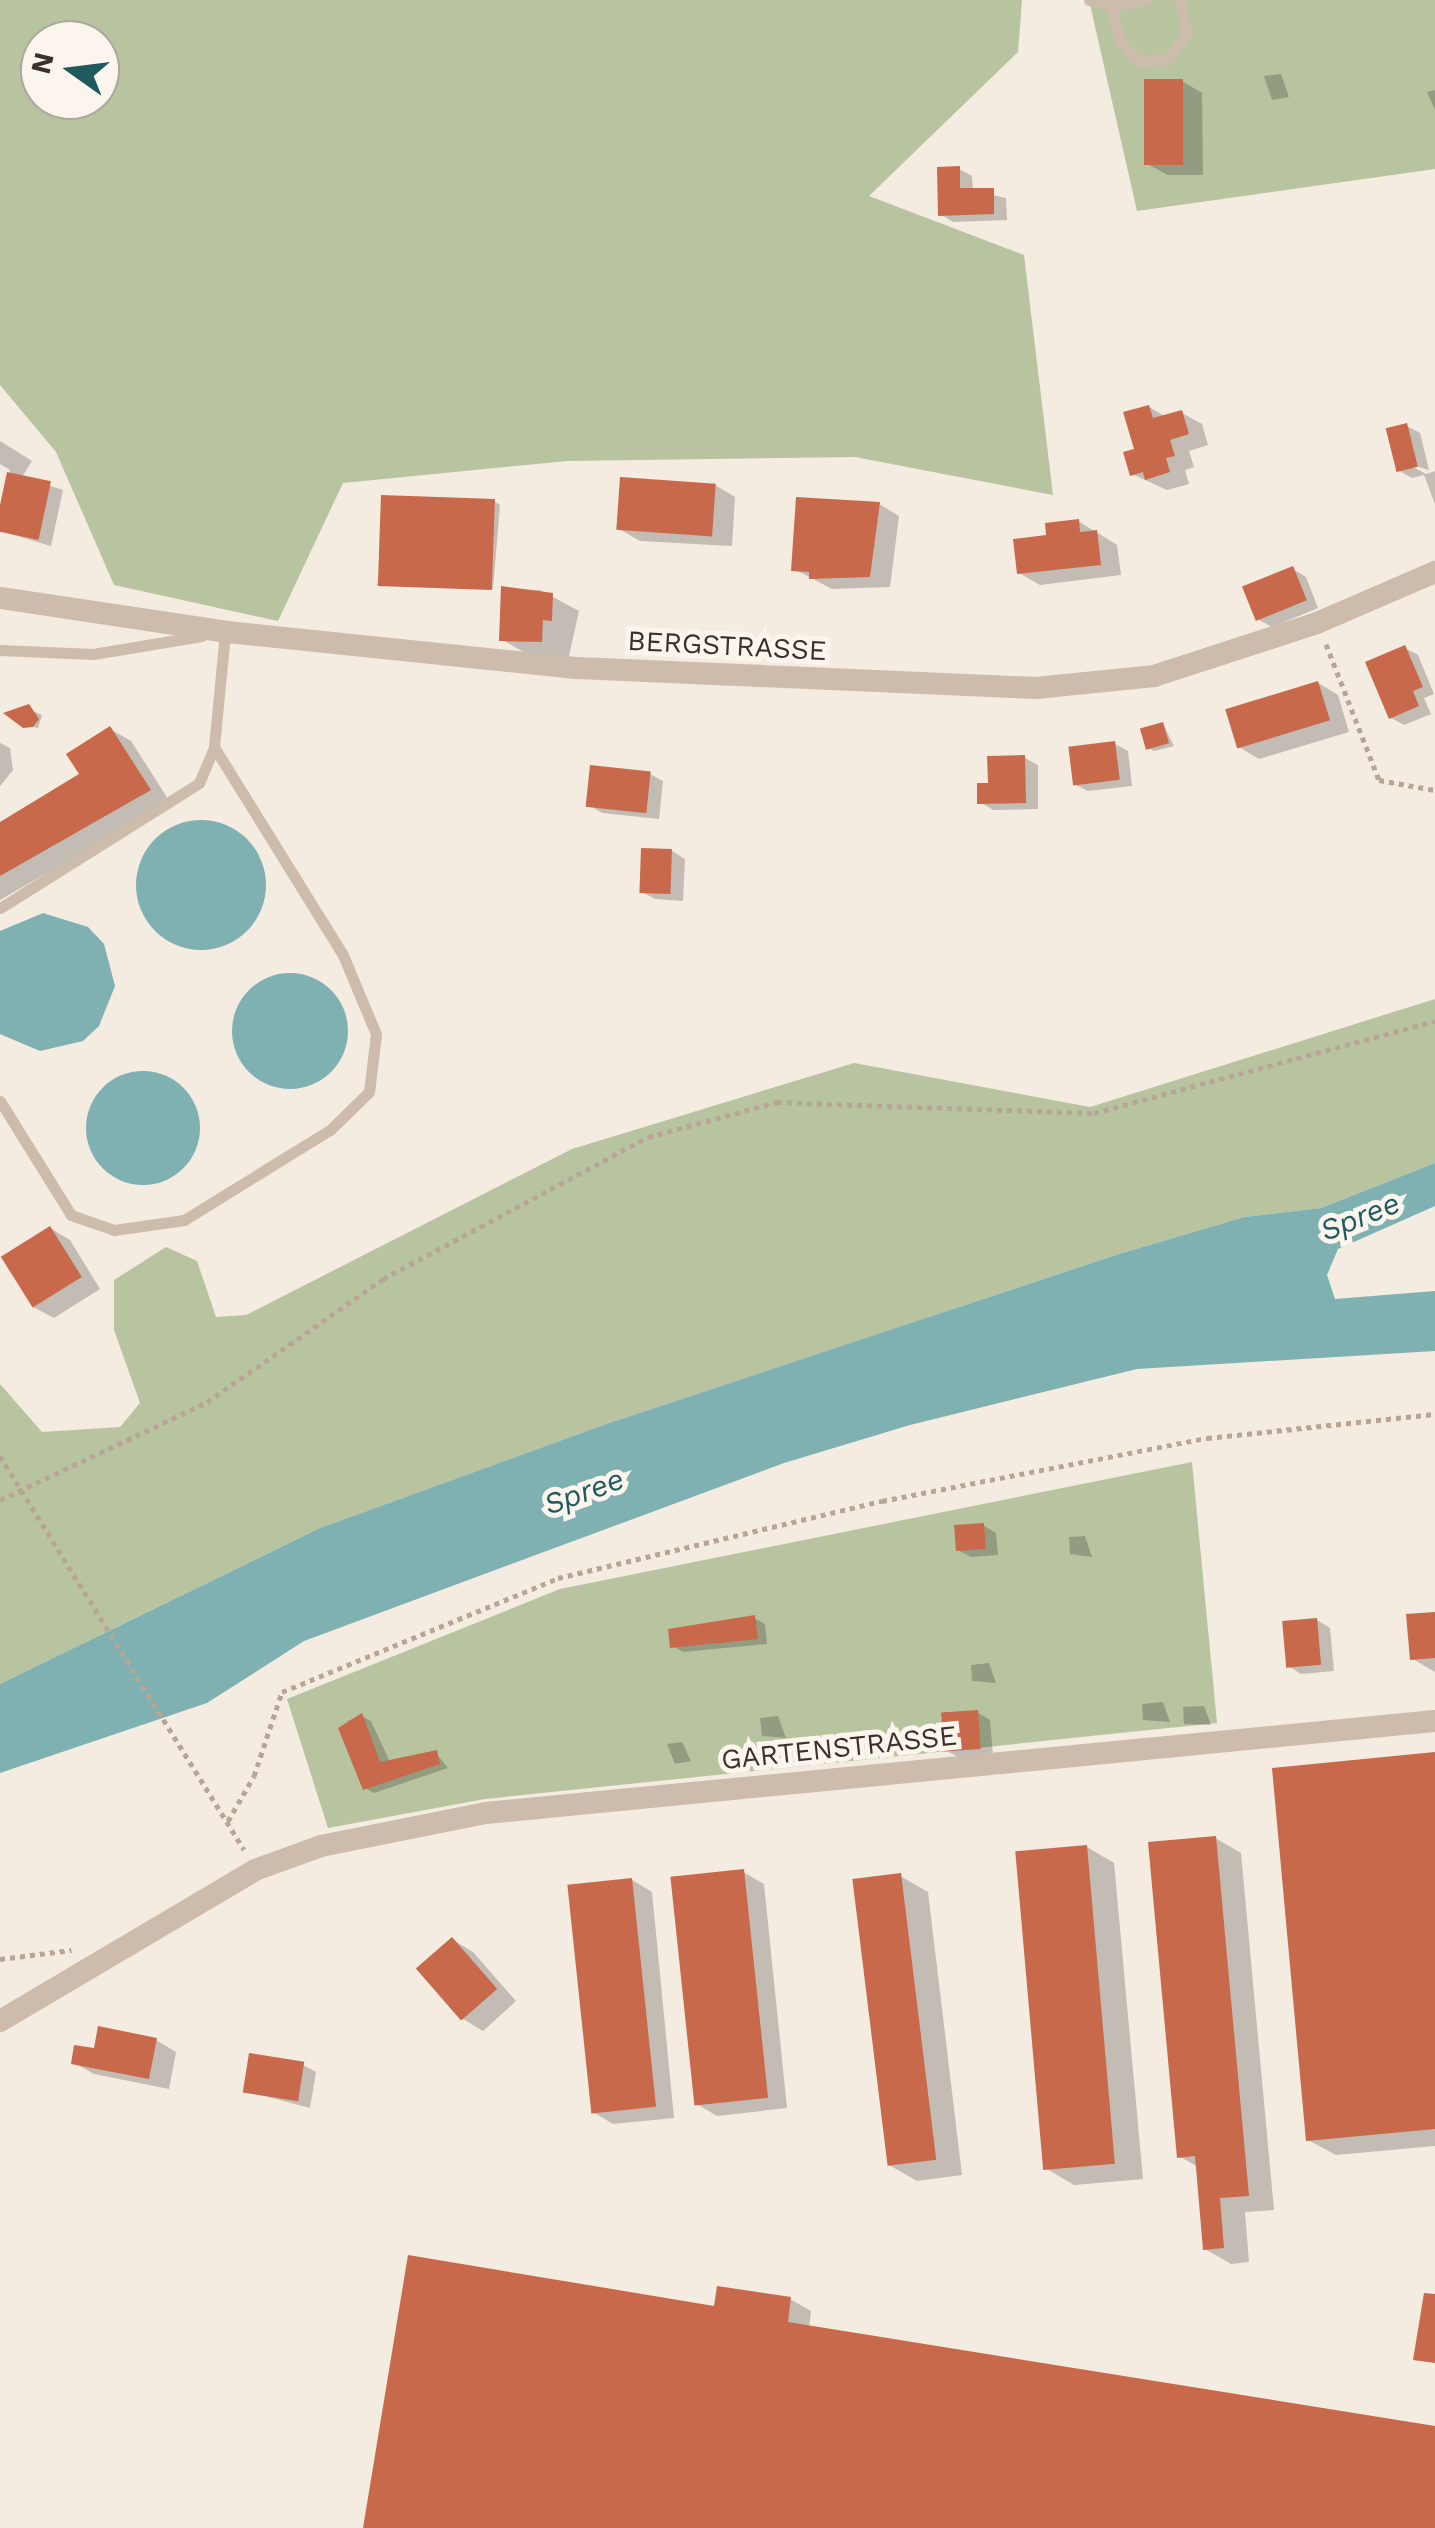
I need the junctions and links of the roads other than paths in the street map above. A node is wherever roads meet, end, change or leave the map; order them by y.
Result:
1 (1089, 0) edge
2 (1146, 0) edge
3 (1180, 0) edge
4 (1111, 6) junction
5 (1435, 572) edge
6 (0, 598) edge
7 (226, 632) junction
8 (0, 650) edge
9 (214, 747) junction
10 (0, 908) edge
11 (0, 1101) edge
12 (1435, 1720) edge
13 (0, 2020) edge

1 - 4 lane
2 - 4 lane
3 - 4 lane
5 - 7 street, BERGSTRASSE
6 - 7 street, BERGSTRASSE
7 - 8 lane
7 - 9 lane
9 - 10 lane
9 - 11 lane
12 - 13 street, GARTENSTRASSE

